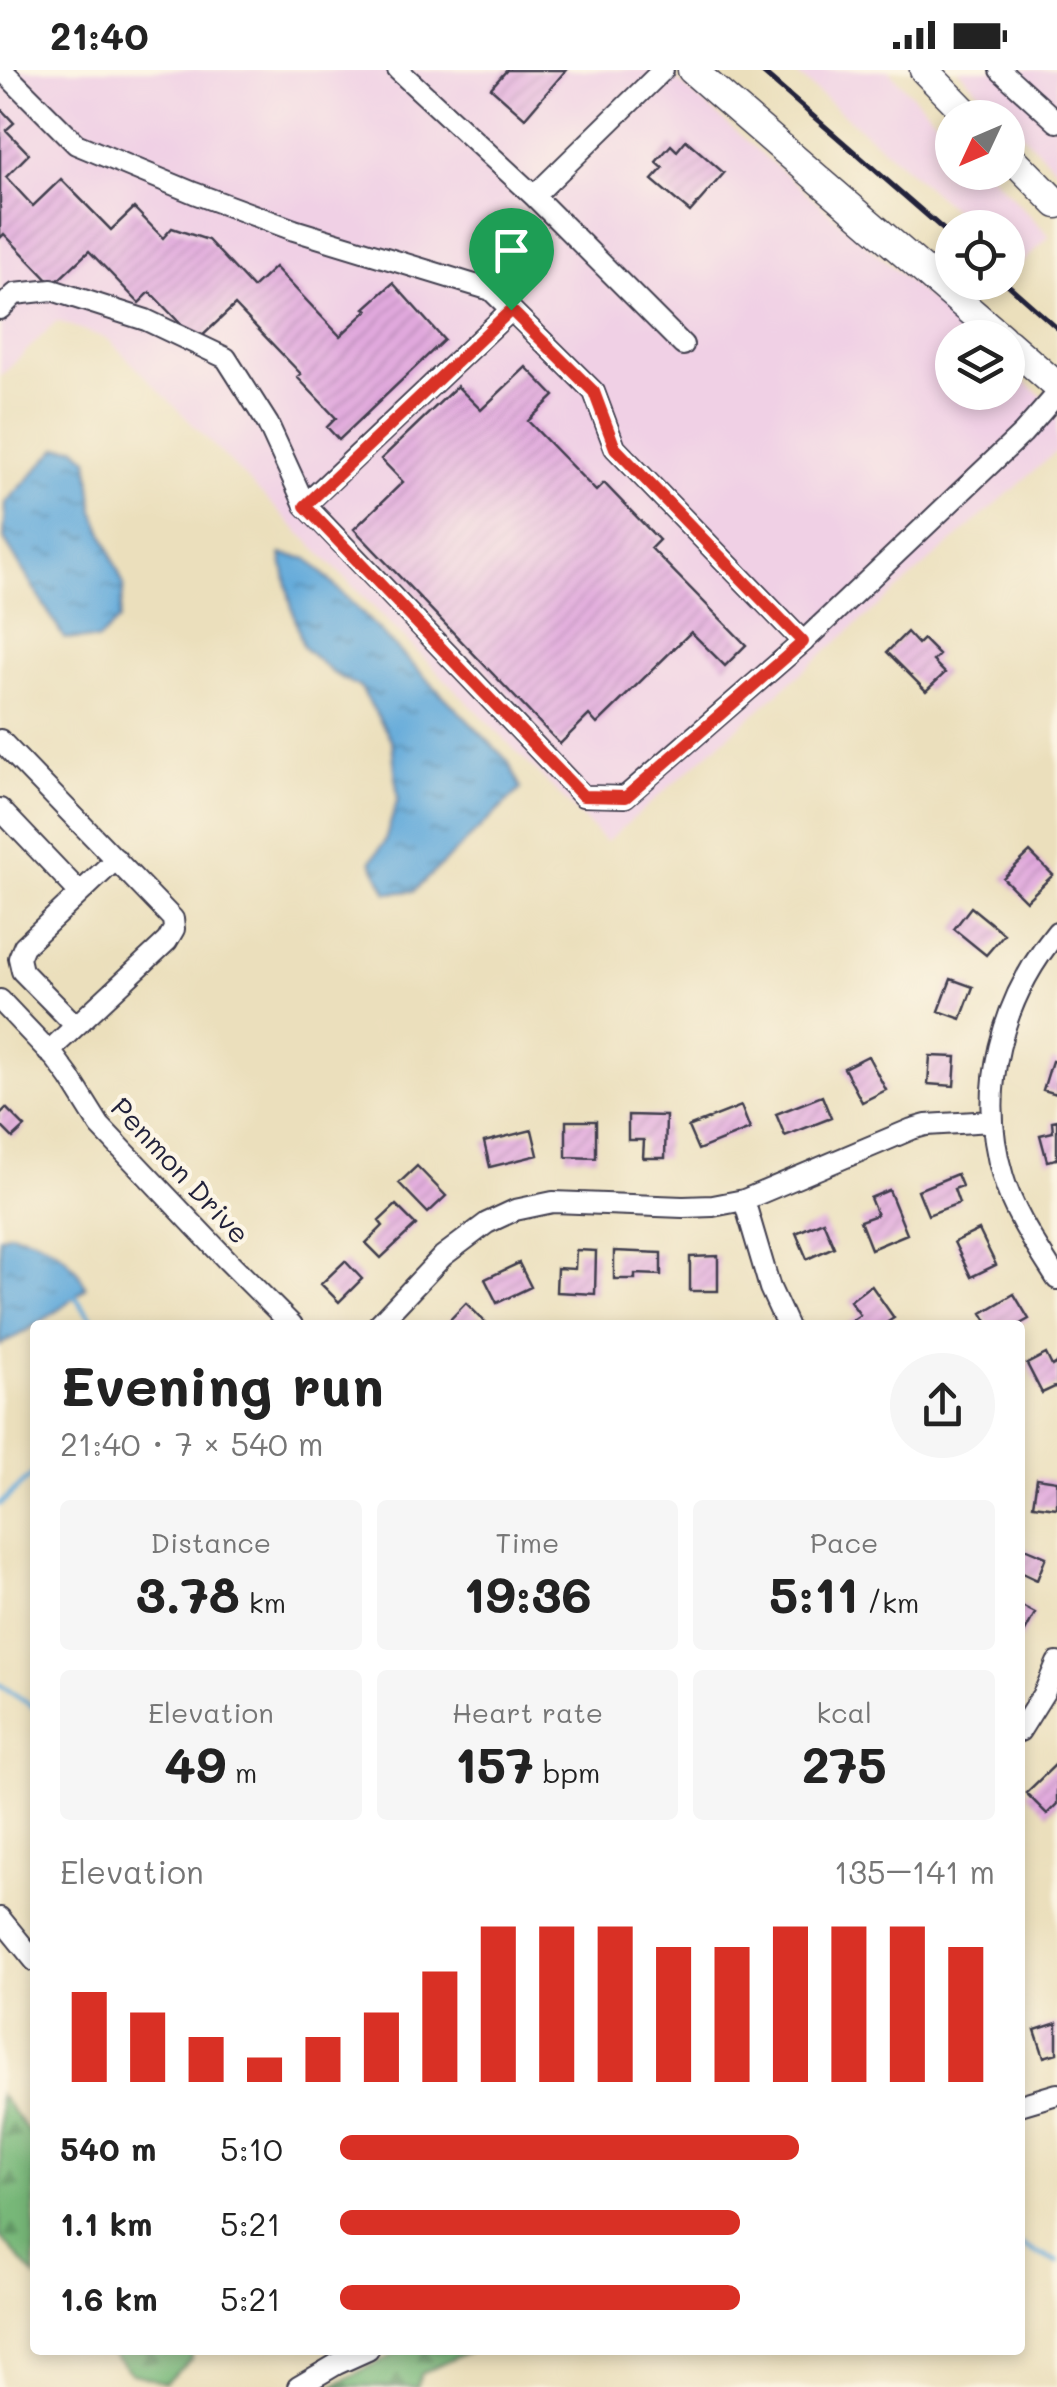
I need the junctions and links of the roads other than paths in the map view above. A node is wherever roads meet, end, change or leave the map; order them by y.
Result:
1 (2, 70) edge
2 (398, 70) edge
3 (662, 70) edge
4 (692, 70) edge
5 (924, 70) edge
6 (1000, 70) edge
7 (953, 100) edge
8 (1057, 122) edge
9 (1025, 171) edge
10 (534, 196) junction
11 (1057, 204) edge
12 (0, 309) edge
13 (511, 310) junction
14 (981, 320) edge
15 (684, 345) dead end
16 (1025, 359) edge
17 (1057, 390) edge
18 (305, 506) junction
19 (803, 642) junction
20 (0, 740) edge
21 (0, 809) edge
22 (116, 860) junction
23 (80, 893) junction
24 (1057, 932) edge
25 (0, 1000) edge
26 (75, 1025) junction
27 (48, 1052) junction
28 (992, 1121) junction
29 (744, 1200) junction
30 (1057, 1279) edge
31 (287, 1320) edge
32 (383, 1320) edge
33 (785, 1320) edge
34 (1057, 1663) edge
35 (1025, 1723) edge
36 (0, 1918) edge
37 (30, 1954) edge
38 (1057, 2094) edge
39 (1025, 2104) edge
40 (333, 2357) edge
41 (298, 2387) edge

1 - 13 street
2 - 10 street
3 - 10 street
4 - 14 main road
5 - 7 main road
6 - 8 street
9 - 11 main road
10 - 15 street
12 - 18 street
13 - 18 street
13 - 19 street
16 - 17 main road
17 - 19 street
18 - 19 street
20 - 22 street
21 - 23 street
22 - 23 street
22 - 26 street
23 - 26 street
24 - 28 street
25 - 27 street, Penmon Drive
26 - 27 street
27 - 31 street, Penmon Drive
28 - 29 street
28 - 30 street
29 - 32 street
29 - 33 street
34 - 35 street
36 - 37 street
38 - 39 street
40 - 41 street

